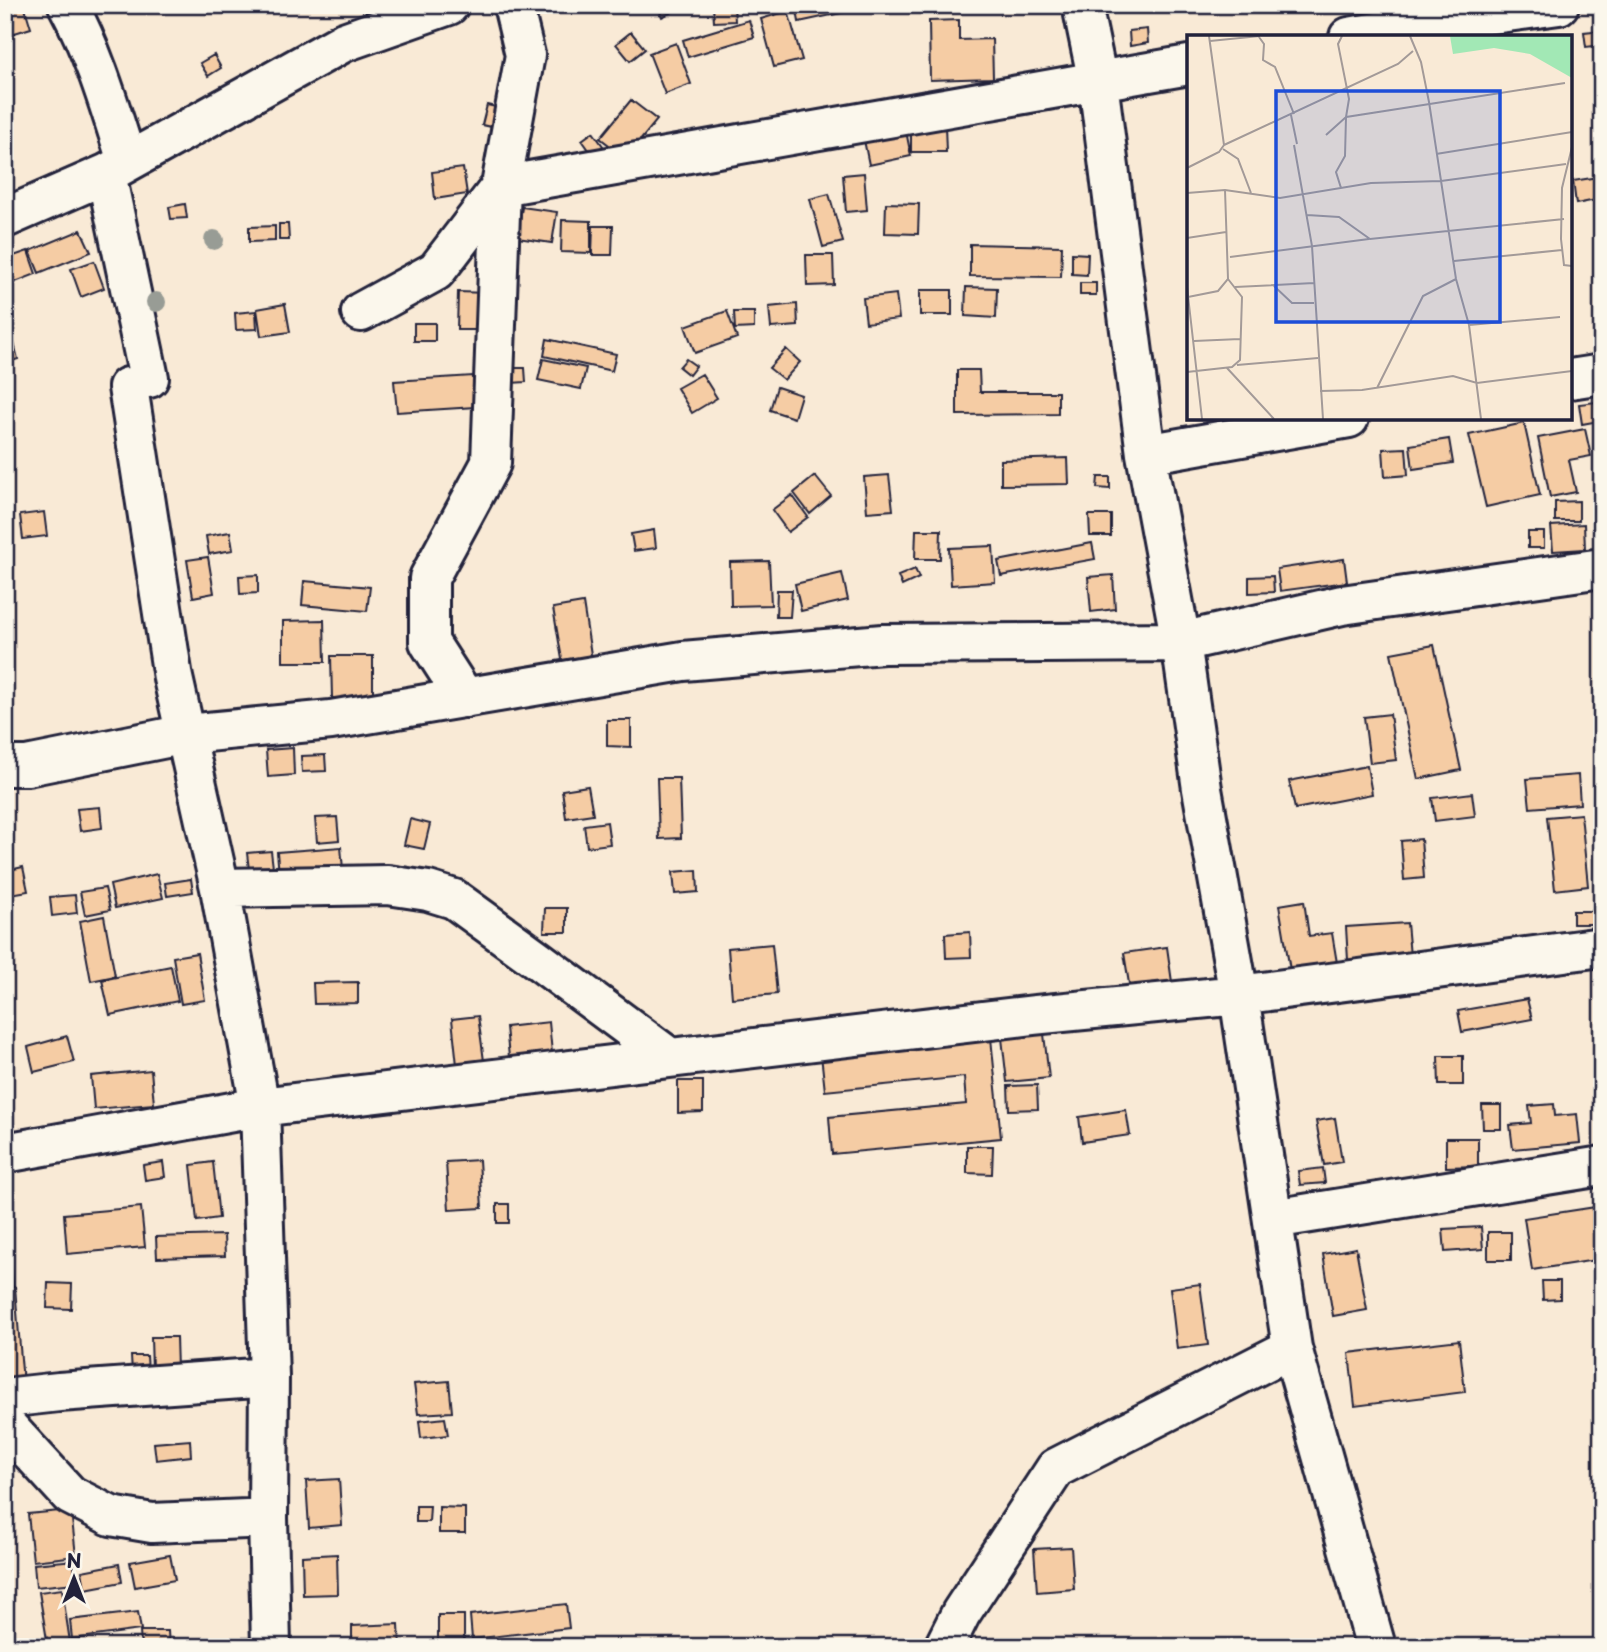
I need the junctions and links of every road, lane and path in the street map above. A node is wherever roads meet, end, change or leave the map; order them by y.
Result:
1 (68, 5) edge
2 (449, 5) edge
3 (513, 5) edge
4 (1082, 5) edge
5 (1559, 5) edge
6 (1360, 35) edge
7 (1187, 65) edge
8 (1098, 82) junction
9 (116, 168) junction
10 (501, 186) junction
11 (5, 218) edge
12 (361, 312) dead end
13 (1602, 374) edge
14 (1572, 380) edge
15 (1338, 420) edge
16 (1146, 454) junction
17 (1602, 568) edge
18 (1181, 642) junction
19 (465, 698) junction
20 (186, 734) junction
21 (5, 766) edge
22 (220, 888) junction
23 (1602, 947) edge
24 (1239, 995) junction
25 (670, 1058) junction
26 (260, 1107) junction
27 (5, 1153) edge
28 (1602, 1166) edge
29 (1273, 1219) junction
30 (1292, 1348) junction
31 (269, 1377) junction
32 (5, 1398) edge
33 (5, 1424) edge
34 (268, 1518) junction
35 (271, 1647) edge
36 (944, 1647) edge
37 (1376, 1647) edge

1 - 9 street
2 - 9 street
3 - 10 street
4 - 8 street
5 - 6 street
7 - 8 street
8 - 10 street
8 - 16 street
9 - 11 street
9 - 20 street
10 - 12 street
10 - 19 street
13 - 14 street
15 - 16 street
16 - 18 street
17 - 18 street
18 - 19 street
18 - 24 street
19 - 20 street
20 - 21 street
20 - 22 street
22 - 25 street
22 - 26 street
23 - 24 street
24 - 25 street
24 - 29 street
25 - 26 street
26 - 27 street
26 - 31 street
28 - 29 street
29 - 30 street
30 - 36 street
30 - 37 street
31 - 32 street
31 - 34 street
33 - 34 street
34 - 35 street

